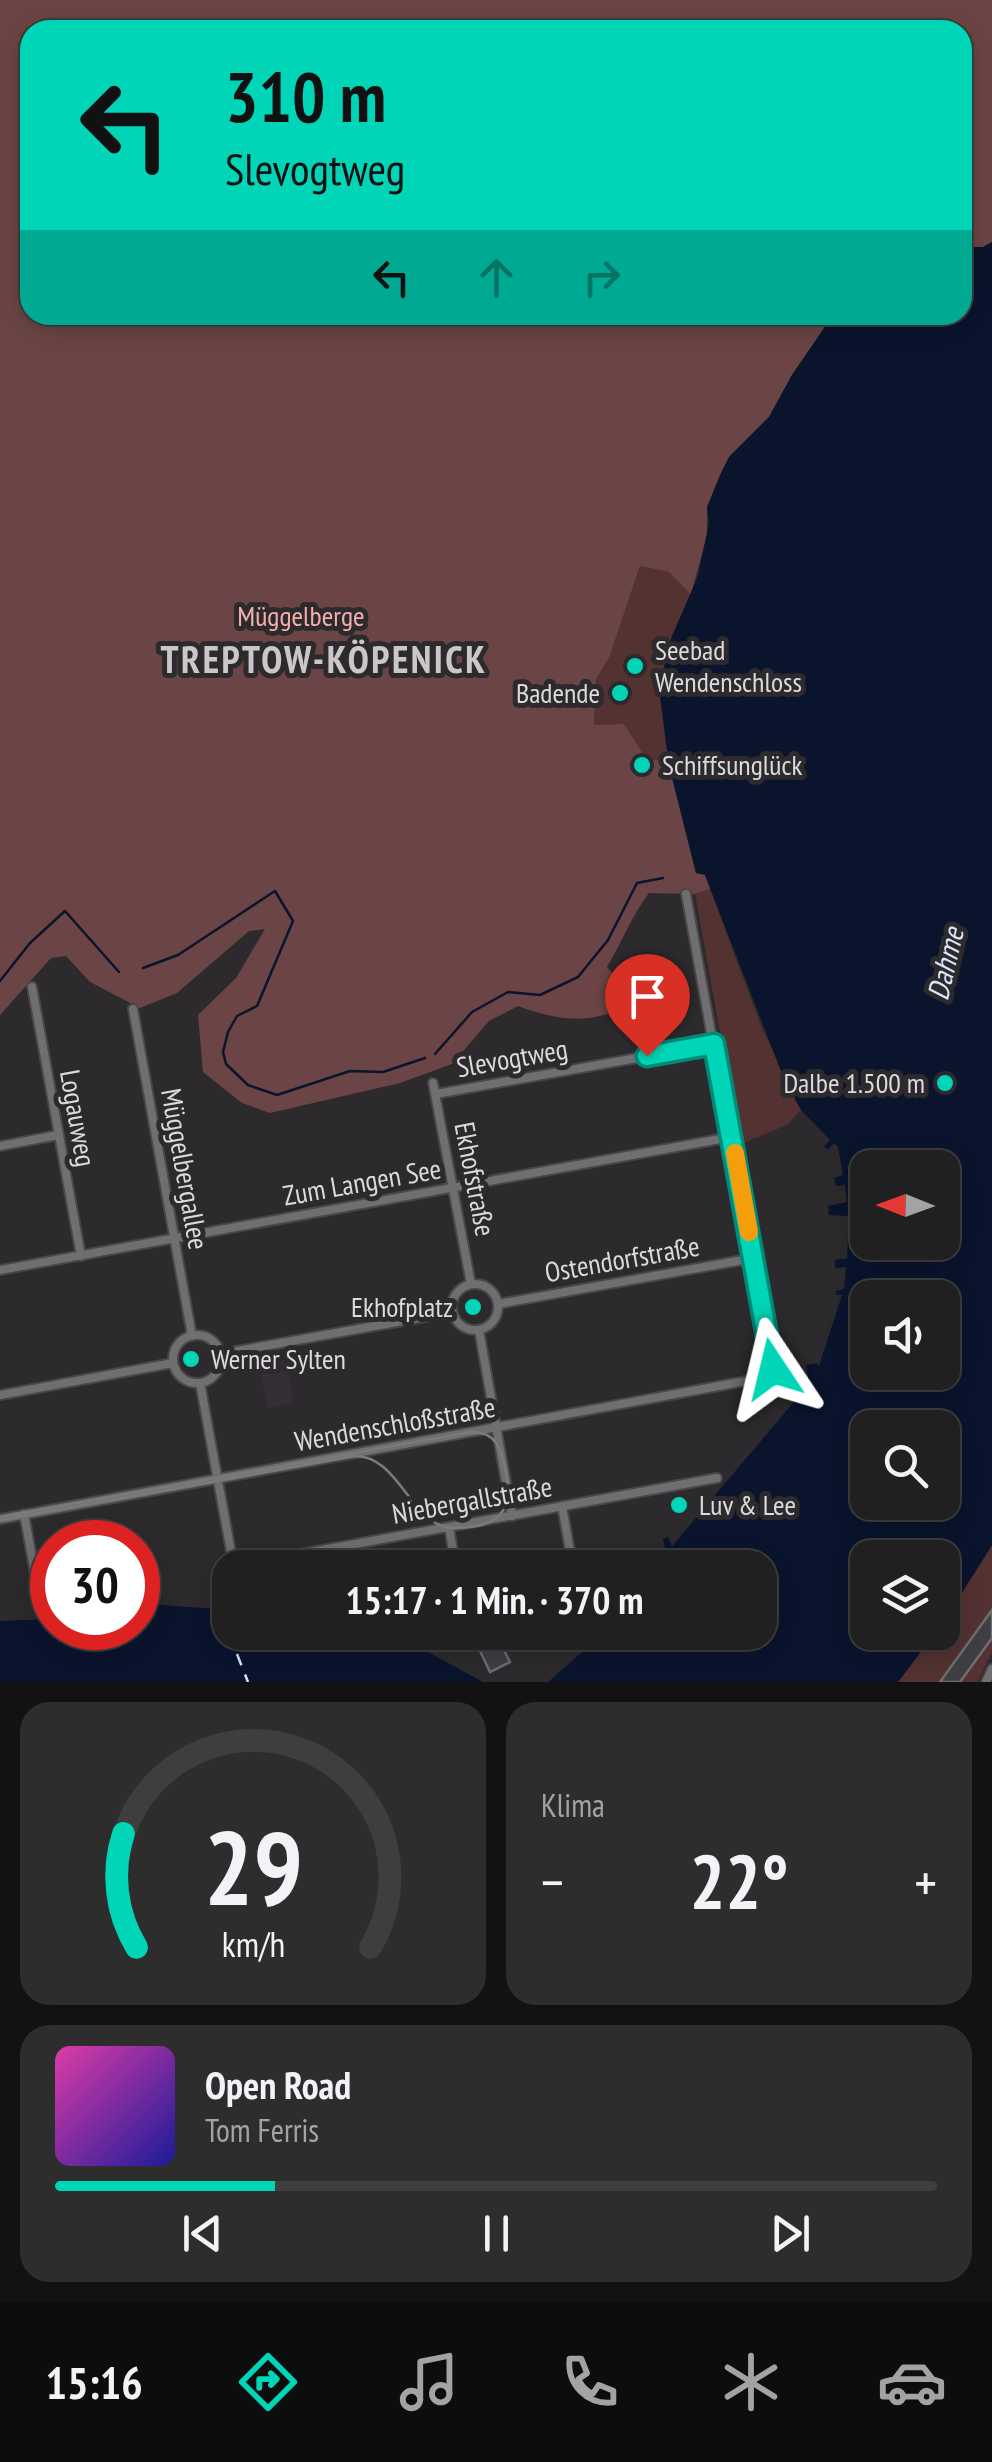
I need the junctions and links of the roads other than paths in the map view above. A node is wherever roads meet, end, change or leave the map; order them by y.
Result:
1 (686, 894) dead end
2 (32, 987) dead end
3 (134, 1010) dead end
4 (714, 1044) junction
5 (434, 1083) dead end
6 (436, 1094) junction
7 (58, 1135) junction
8 (732, 1137) junction
9 (0, 1146) edge
10 (454, 1188) junction
11 (175, 1238) junction
12 (81, 1256) junction
13 (754, 1258) junction
14 (0, 1270) edge
15 (471, 1284) junction
16 (498, 1304) junction
17 (452, 1312) junction
18 (479, 1330) junction
19 (192, 1336) junction
20 (220, 1354) junction
21 (173, 1363) junction
22 (200, 1383) junction
23 (0, 1395) edge
24 (497, 1429) junction
25 (717, 1478) dead end
26 (218, 1479) junction
27 (562, 1506) junction
28 (24, 1514) junction
29 (512, 1516) junction
30 (0, 1519) edge
31 (450, 1526) junction
32 (30, 1546) edge
33 (231, 1550) edge
34 (324, 1550) edge
35 (453, 1550) edge
36 (571, 1550) edge
37 (992, 1669) edge
38 (986, 1682) edge

1 - 4 street
2 - 7 street, Logauweg
3 - 11 street, Müggelbergallee
4 - 6 street, Slevogtweg
4 - 8 street
5 - 6 street, Ekhofstraße
6 - 10 street, Ekhofstraße
7 - 9 street
7 - 12 street, Logauweg
8 - 10 street, Zum Langen See
8 - 13 street
10 - 11 street, Zum Langen See
10 - 15 street, Ekhofstraße
11 - 12 street, Zum Langen See
11 - 19 street, Müggelbergallee
12 - 14 street, Zum Langen See
13 - 16 street, Ostendorfstraße
13 - 24 street, Wendenschloßstraße
15 - 16 street
15 - 17 street
16 - 18 street
17 - 18 street
17 - 20 street
18 - 24 street
19 - 20 street
19 - 21 street
20 - 22 street
21 - 22 street
21 - 23 street
22 - 26 street
24 - 26 street, Wendenschloßstraße
24 - 29 street
25 - 27 street, Niebergallstraße
26 - 28 street, Wendenschloßstraße
26 - 33 street
27 - 29 street, Niebergallstraße
27 - 36 street
28 - 30 street, Wendenschloßstraße
28 - 32 street
29 - 31 street, Niebergallstraße
31 - 34 street, Niebergallstraße
31 - 35 street
37 - 38 street

